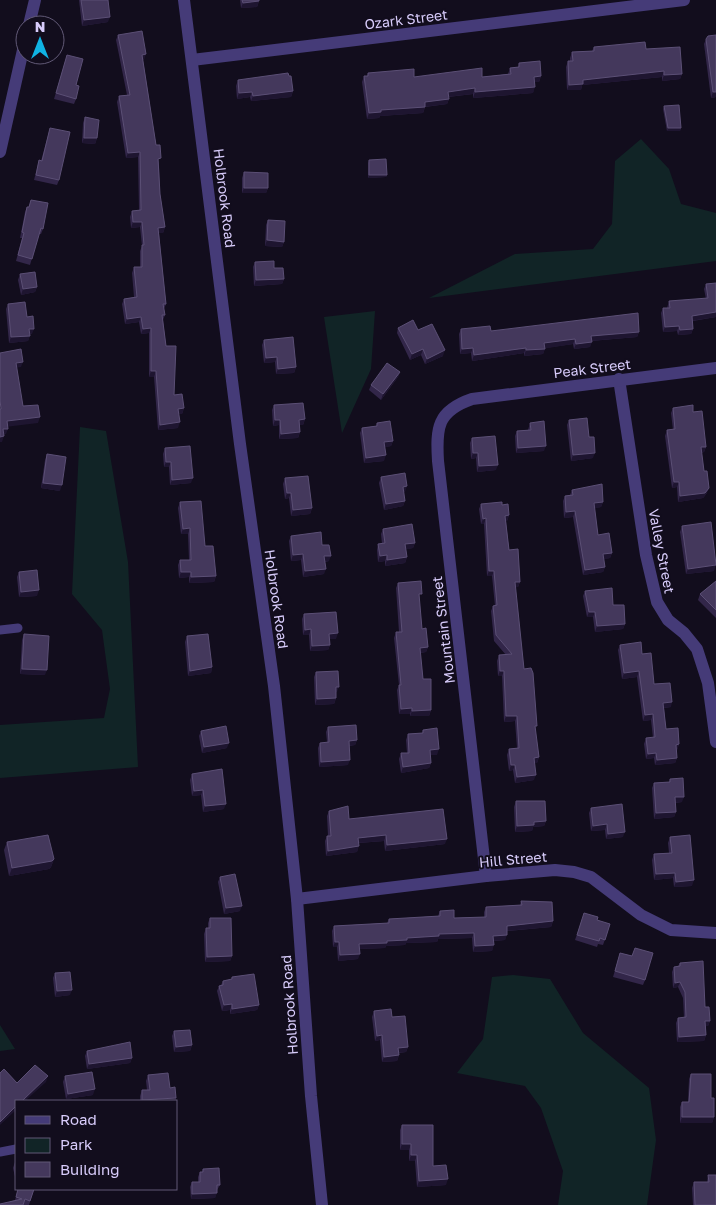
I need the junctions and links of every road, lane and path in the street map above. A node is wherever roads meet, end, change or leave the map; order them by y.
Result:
1 (35, 0) edge
2 (184, 0) edge
3 (684, 0) edge
4 (31, 15) edge
5 (192, 60) junction
6 (20, 65) edge
7 (0, 152) edge
8 (716, 368) edge
9 (619, 379) junction
10 (472, 399) joint
11 (18, 628) dead end
12 (0, 630) edge
13 (716, 742) edge
14 (486, 876) junction
15 (297, 899) junction
16 (716, 934) edge
17 (15, 1149) edge
18 (0, 1152) edge
19 (322, 1205) edge

1 - 4 street
2 - 5 street, Holbrook Road
3 - 5 street, Ozark Street
5 - 15 street, Holbrook Road
6 - 7 street
8 - 9 street, Peak Street
9 - 10 street, Peak Street
9 - 13 street, Valley Street
10 - 14 street, Mountain Street
11 - 12 lane
14 - 15 street, Hill Street
14 - 16 street, Hill Street
15 - 19 street, Holbrook Road
17 - 18 lane

